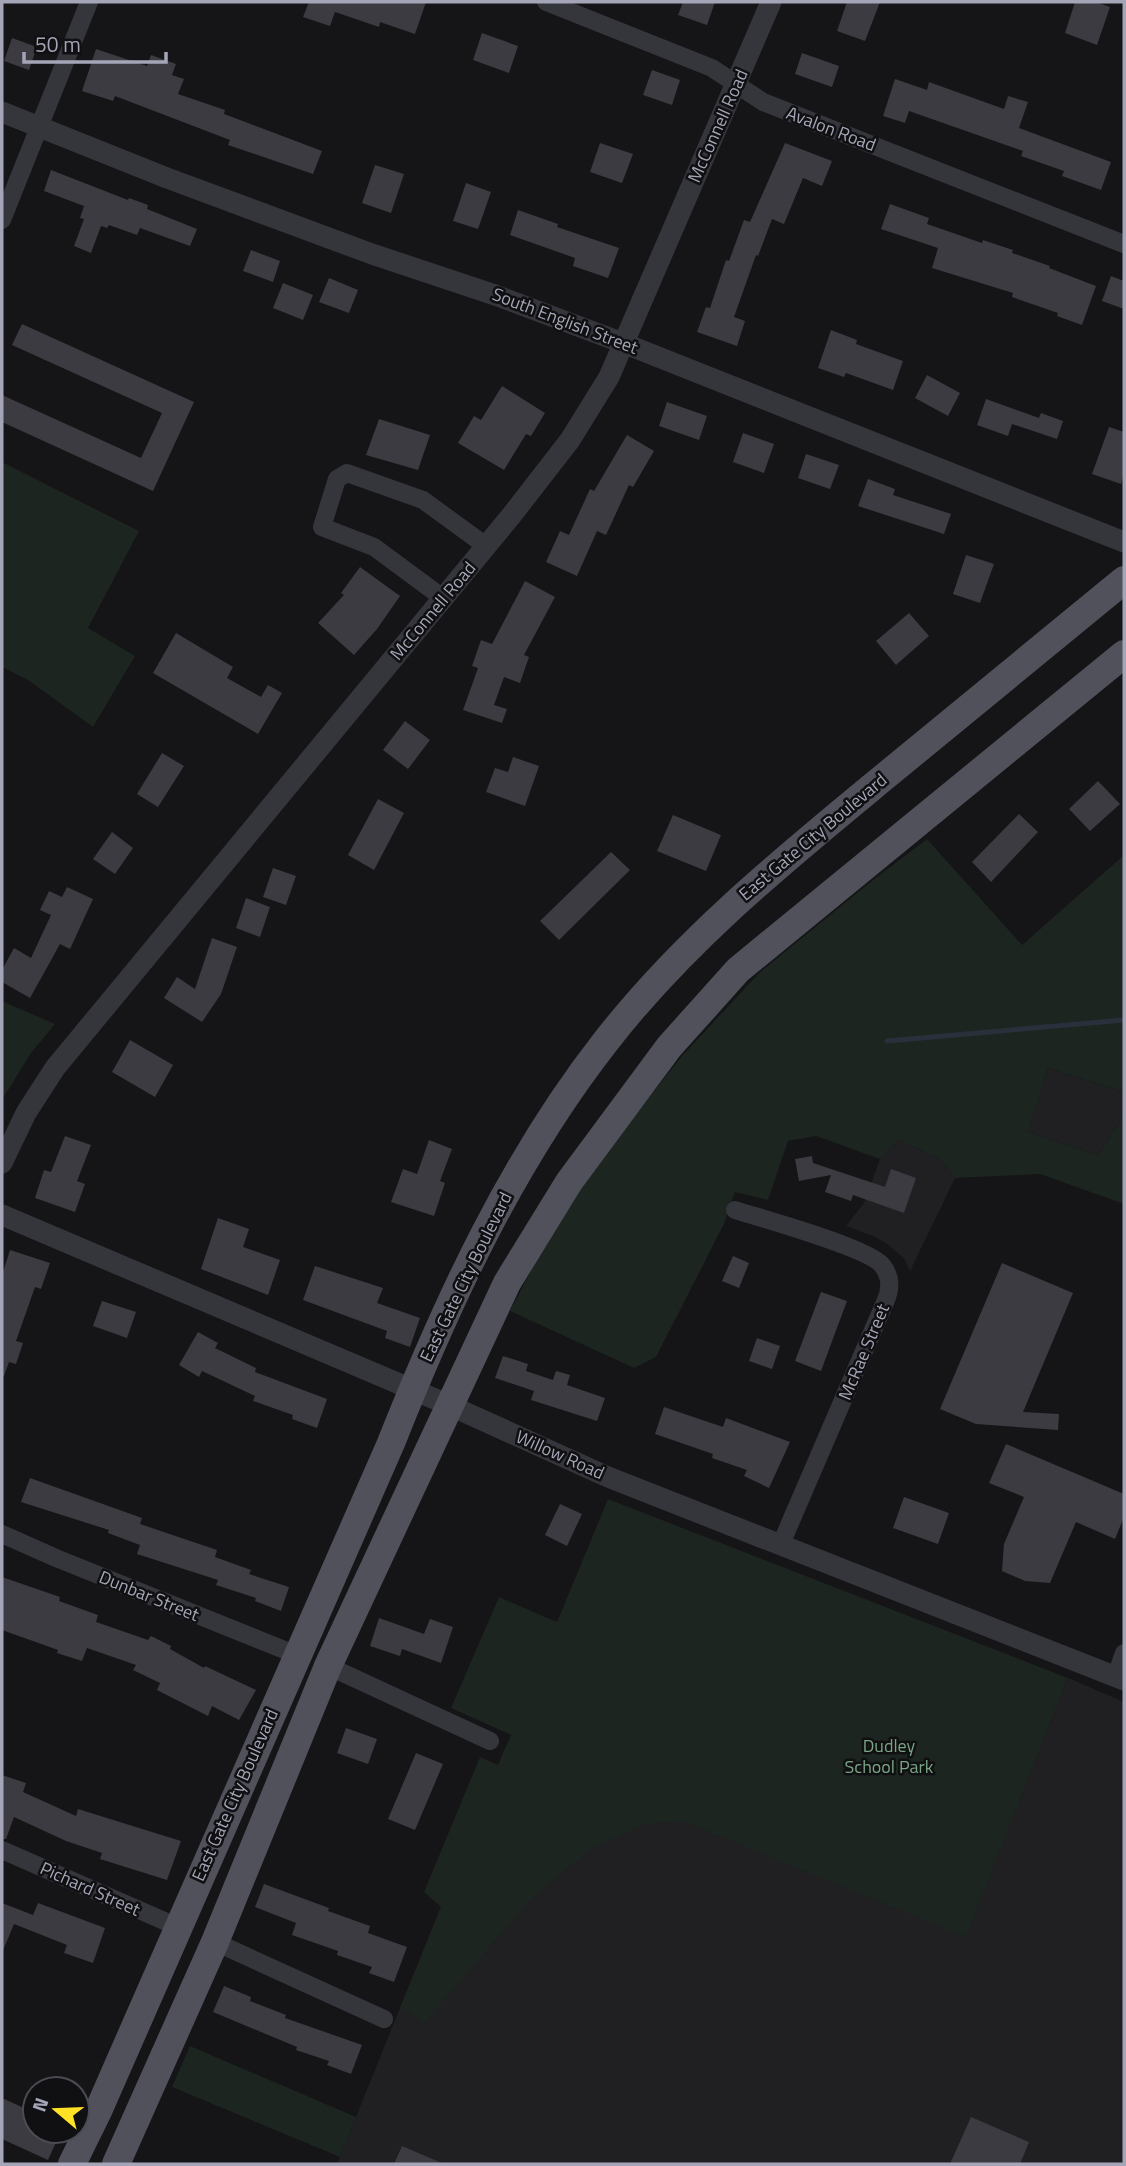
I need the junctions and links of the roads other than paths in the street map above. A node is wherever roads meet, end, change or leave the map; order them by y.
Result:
1 (89, 2) edge
2 (546, 2) edge
3 (771, 2) edge
4 (736, 84) junction
5 (2, 112) edge
6 (40, 127) junction
7 (2, 220) edge
8 (1124, 244) edge
9 (623, 343) junction
10 (1124, 542) edge
11 (486, 546) junction
12 (1124, 580) edge
13 (443, 598) junction
14 (1124, 639) edge
15 (1124, 654) edge
16 (1054, 711) junction
17 (2, 1163) edge
18 (735, 1210) dead end
19 (2, 1214) edge
20 (412, 1389) junction
21 (449, 1405) junction
22 (2, 1534) edge
23 (781, 1544) junction
24 (1124, 1653) edge
25 (297, 1655) junction
26 (328, 1666) junction
27 (1120, 1678) edge
28 (490, 1741) dead end
29 (2, 1850) edge
30 (178, 1927) junction
31 (215, 1942) junction
32 (384, 2019) dead end
33 (72, 2164) edge
34 (116, 2164) edge

1 - 6 street
2 - 4 street, Avalon Road
3 - 4 street, McConnell Road
4 - 8 street, Avalon Road
4 - 9 street, McConnell Road
5 - 6 street, South English Street
6 - 7 street
6 - 9 street, South English Street
9 - 10 street, South English Street
9 - 11 street, McConnell Road
11 - 13 street, McConnell Road
11 - 13 street
12 - 20 main road, East Gate City Boulevard
13 - 17 street, McConnell Road
14 - 16 main road
15 - 16 main road, East Gate City Boulevard
16 - 21 main road, East Gate City Boulevard
18 - 23 street, McRae Street
19 - 20 street, Willow Road
20 - 21 street, Willow Road
20 - 25 main road, East Gate City Boulevard
21 - 23 street, Willow Road
21 - 26 main road, East Gate City Boulevard
22 - 25 street, Dunbar Street
23 - 27 street, Willow Road
24 - 27 street
25 - 30 main road, East Gate City Boulevard
26 - 28 street
26 - 31 main road, East Gate City Boulevard
29 - 30 street, Pichard Street
30 - 33 main road, East Gate City Boulevard
31 - 32 street
31 - 34 main road, East Gate City Boulevard

